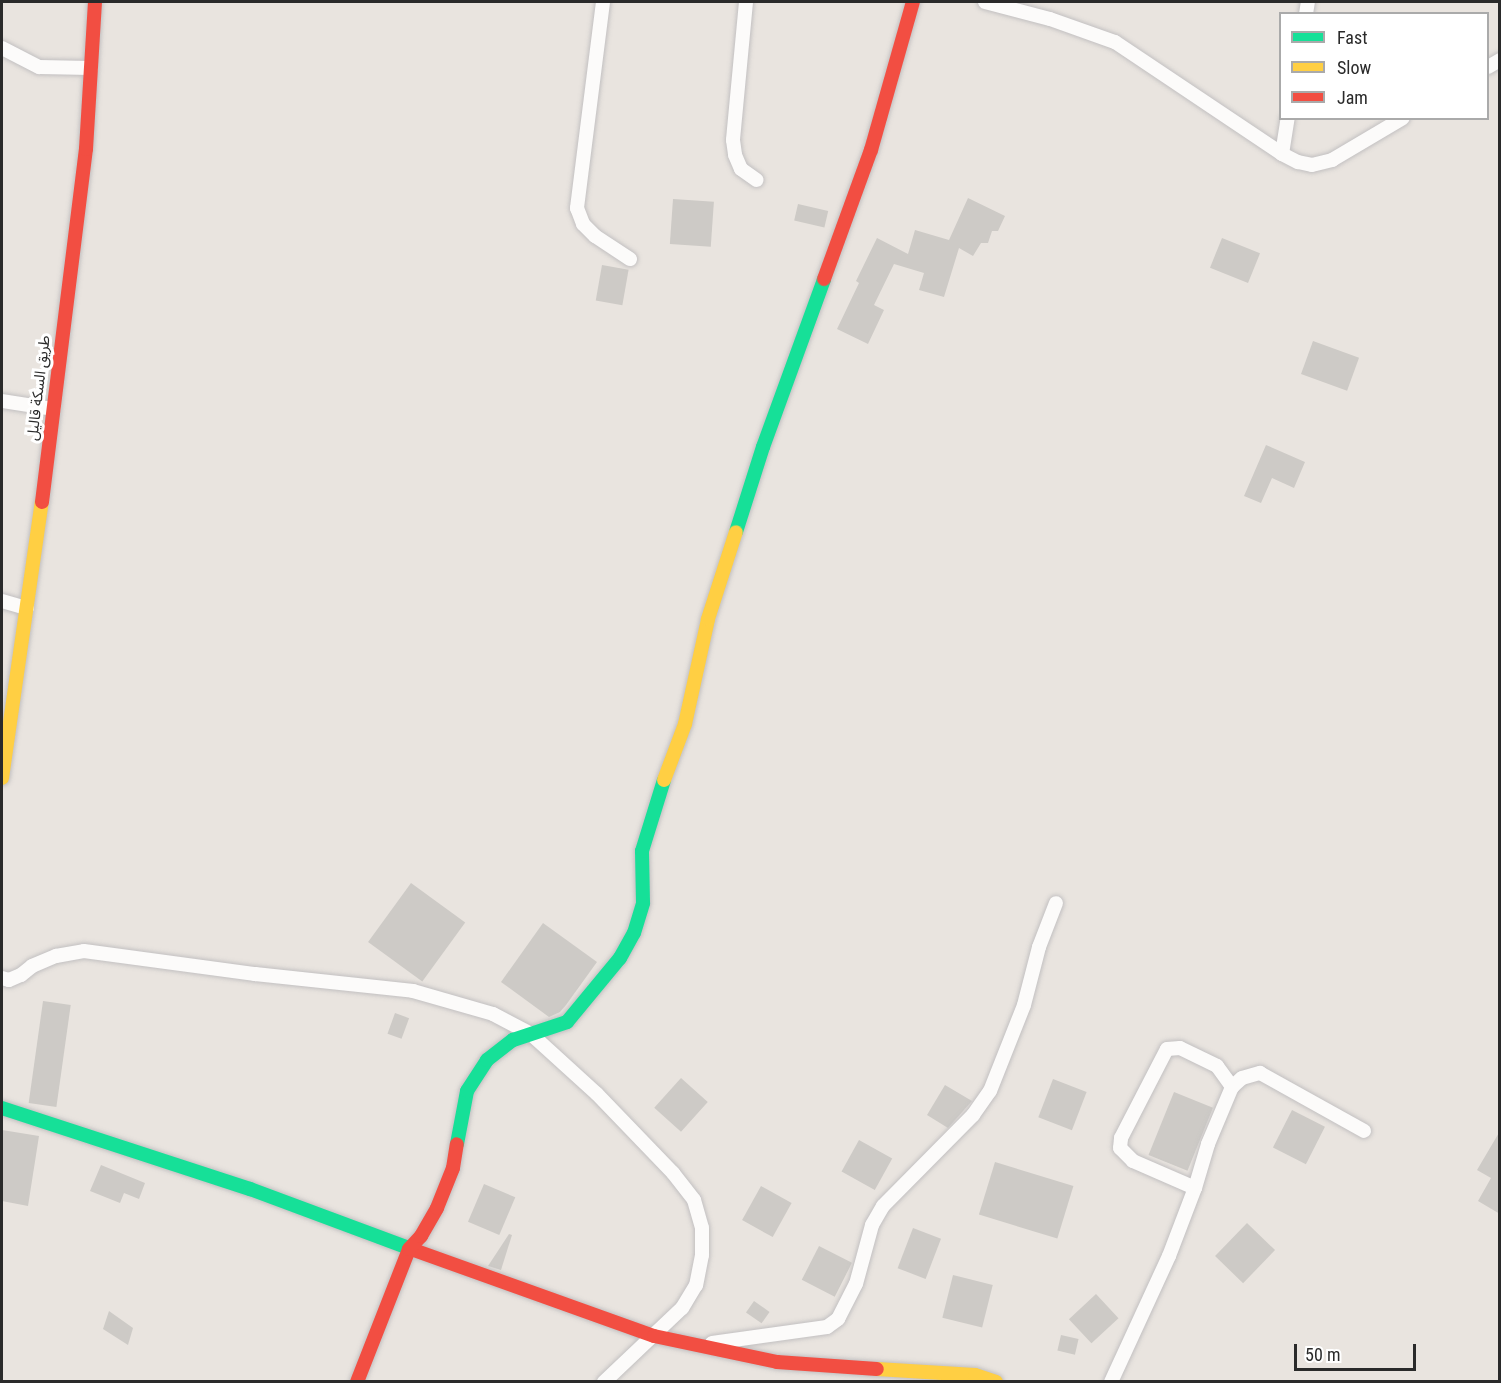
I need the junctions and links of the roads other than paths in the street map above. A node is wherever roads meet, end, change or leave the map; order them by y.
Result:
1 (95, 2) edge
2 (603, 2) edge
3 (746, 2) edge
4 (913, 2) edge
5 (985, 2) edge
6 (2, 48) edge
7 (91, 68) junction
8 (1288, 120) edge
9 (1400, 120) edge
10 (1282, 154) junction
11 (757, 180) dead end
12 (630, 259) dead end
13 (2, 401) edge
14 (53, 410) junction
15 (2, 601) edge
16 (27, 609) junction
17 (2, 778) edge
18 (1056, 903) dead end
19 (2, 978) edge
20 (531, 1034) junction
21 (1232, 1087) junction
22 (2, 1108) edge
23 (1364, 1131) dead end
24 (1195, 1188) junction
25 (409, 1249) junction
26 (654, 1336) junction
27 (692, 1345) junction
28 (973, 1378) edge
29 (357, 1382) edge
30 (604, 1382) edge
31 (996, 1382) edge
32 (1111, 1382) edge

1 - 7 street, طريق السكة قاليل
2 - 12 street
3 - 11 street
4 - 20 street
5 - 10 street
6 - 7 street
7 - 14 street, طريق السكة قاليل
8 - 10 street
9 - 10 street
13 - 14 street
14 - 16 street, طريق السكة قاليل
15 - 16 street
16 - 17 street, طريق السكة قاليل
18 - 27 street
19 - 20 street
20 - 25 street
20 - 26 street
21 - 23 street
21 - 24 street
21 - 24 street
22 - 25 street
24 - 32 street
25 - 26 street
25 - 29 street
26 - 27 street
26 - 30 street
27 - 28 street
28 - 31 street

